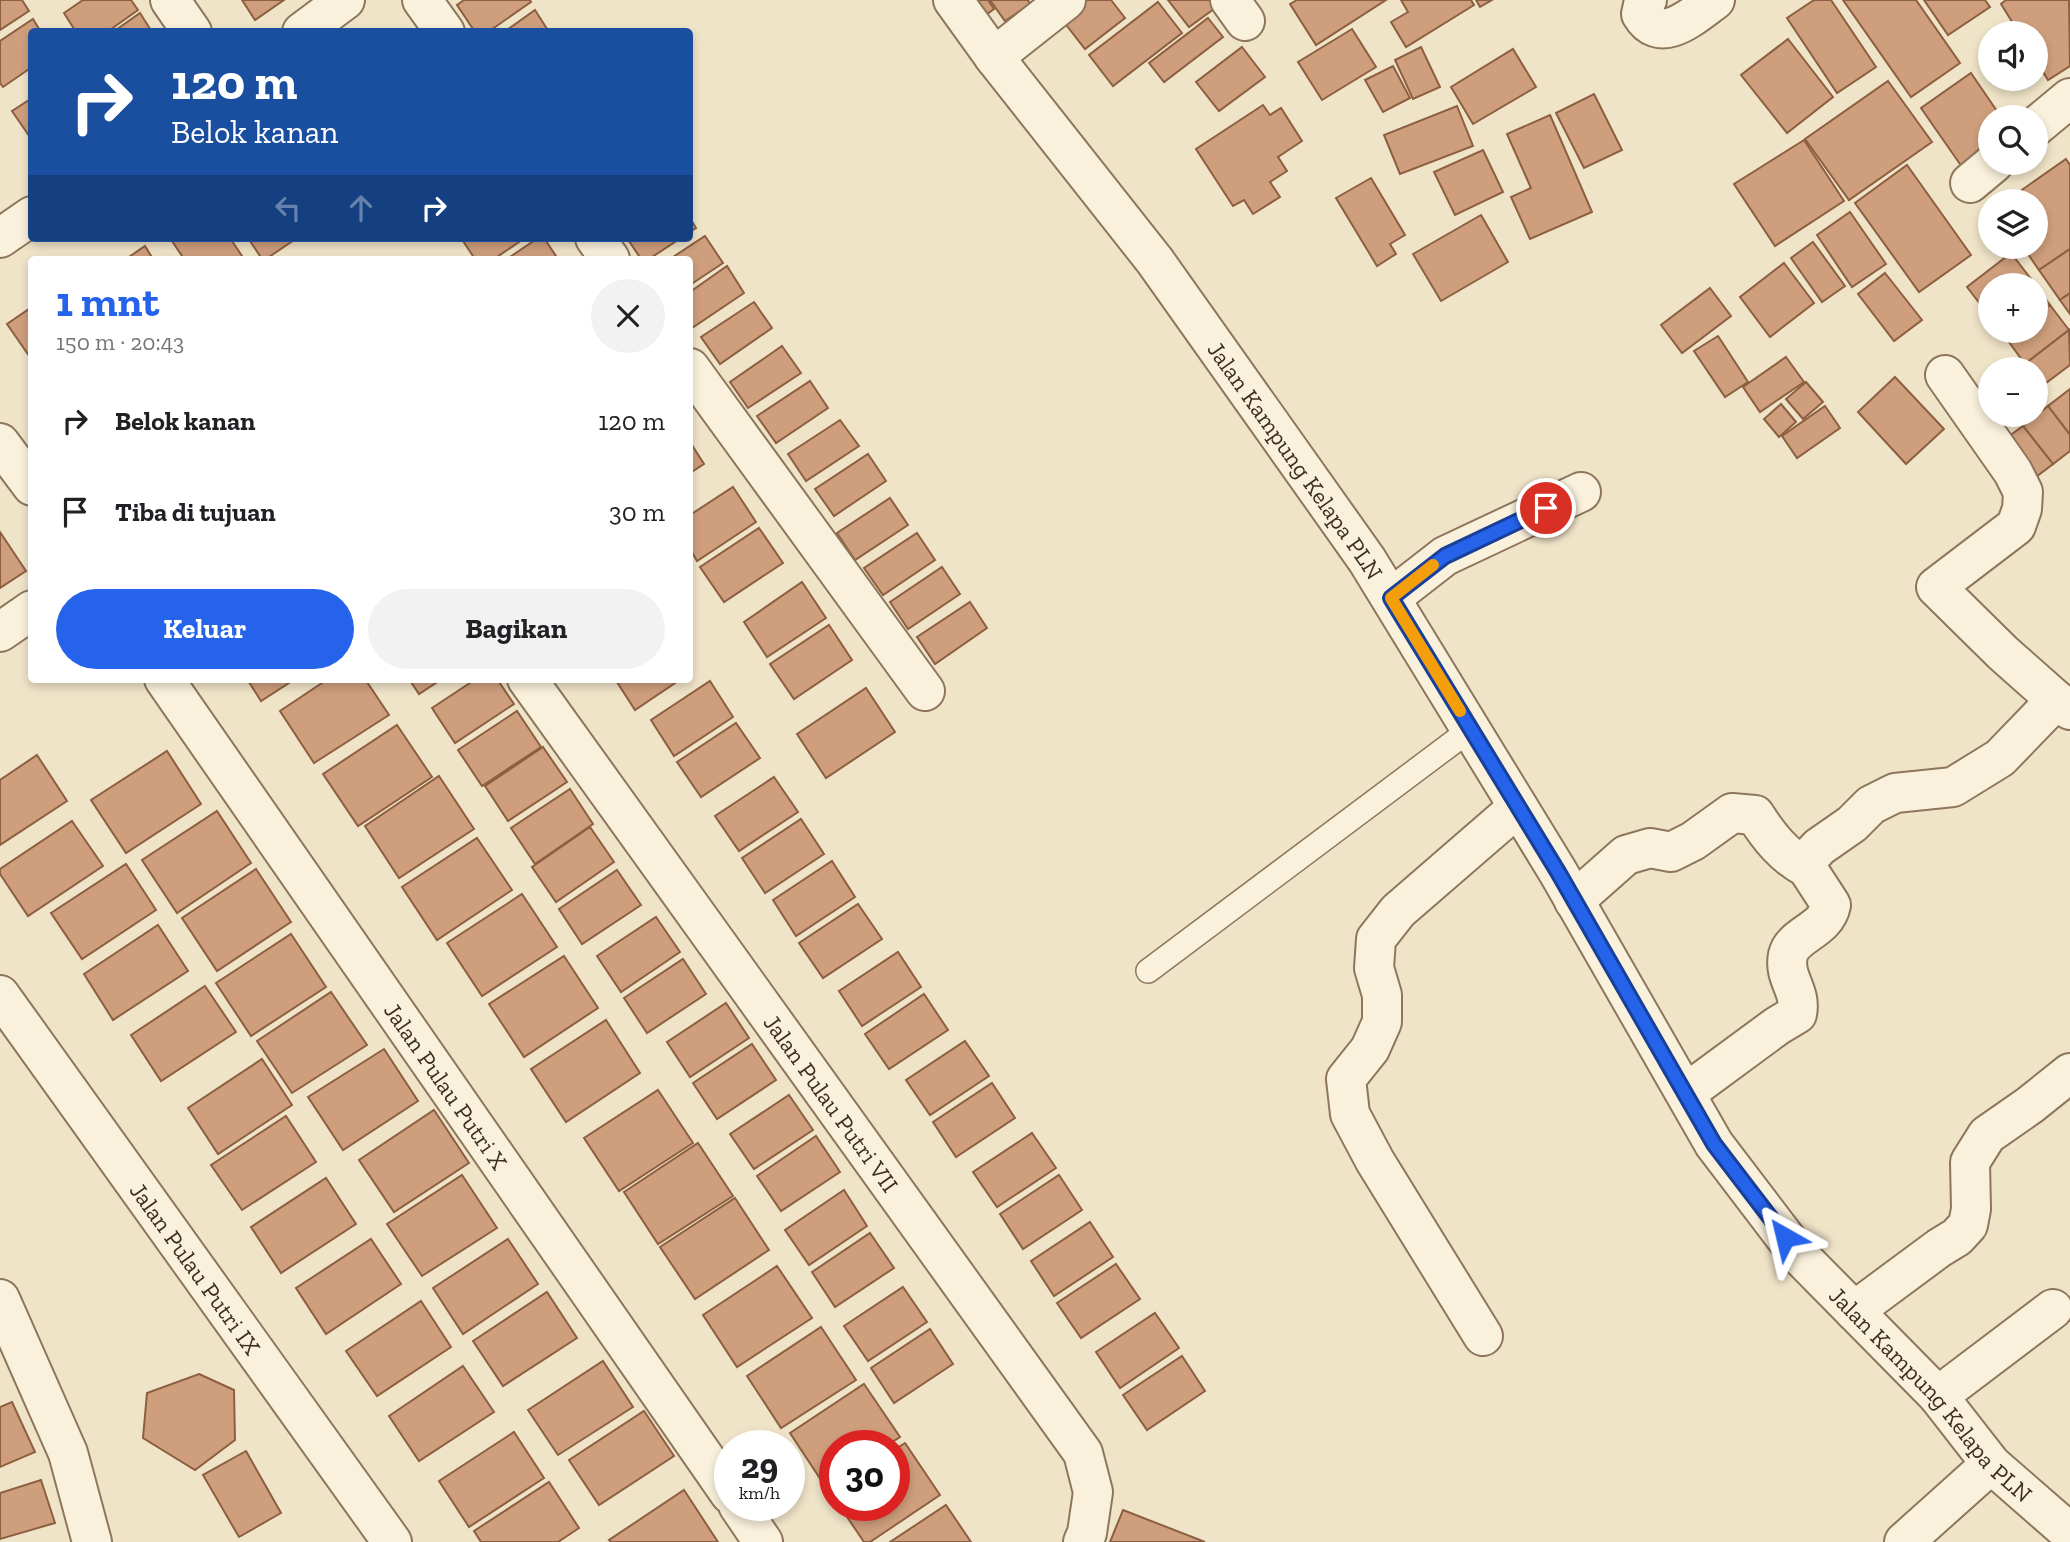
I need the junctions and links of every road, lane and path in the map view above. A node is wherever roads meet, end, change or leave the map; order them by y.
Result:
1 (170, 0) edge
2 (345, 0) edge
3 (422, 0) edge
4 (953, 0) edge
5 (1066, 0) edge
6 (1647, 0) edge
7 (1715, 0) edge
8 (189, 28) edge
9 (307, 28) edge
10 (442, 28) edge
11 (995, 57) junction
12 (693, 372) edge
13 (1945, 375) dead end
14 (0, 443) edge
15 (28, 481) edge
16 (1581, 492) dead end
17 (1391, 598) junction
18 (28, 613) edge
19 (0, 632) edge
20 (166, 683) edge
21 (530, 683) edge
22 (925, 691) dead end
23 (2063, 705) edge
24 (1471, 729) junction
25 (1518, 807) junction
26 (1807, 868) junction
27 (1574, 901) junction
28 (1148, 971) dead end
29 (0, 995) edge
30 (2070, 1073) edge
31 (1686, 1093) junction
32 (0, 1299) edge
33 (2053, 1309) dead end
34 (1854, 1311) junction
35 (1483, 1336) dead end
36 (1938, 1396) junction
37 (1992, 1465) junction
38 (714, 1471) edge
39 (748, 1521) edge
40 (2070, 1533) edge
41 (92, 1542) edge
42 (392, 1542) edge
43 (763, 1542) edge
44 (1083, 1542) edge
45 (1904, 1542) edge

1 - 8 street
2 - 9 street
3 - 10 street
4 - 11 street, Jalan Kampung Kelapa PLN
5 - 11 street
6 - 7 street
11 - 17 street, Jalan Kampung Kelapa PLN
12 - 22 street
13 - 23 street
14 - 15 street
16 - 17 street
17 - 24 street, Jalan Kampung Kelapa PLN
18 - 19 street
20 - 38 street, Jalan Pulau Putri X
21 - 44 street, Jalan Pulau Putri VII
23 - 26 street
24 - 25 street, Jalan Kampung Kelapa PLN
24 - 28 lane
25 - 27 street, Jalan Kampung Kelapa PLN
25 - 35 street
26 - 27 street
26 - 31 street
27 - 31 street, Jalan Kampung Kelapa PLN
29 - 42 street, Jalan Pulau Putri IX
30 - 34 street
31 - 34 street, Jalan Kampung Kelapa PLN
32 - 41 street
33 - 36 street
34 - 36 street, Jalan Kampung Kelapa PLN
36 - 37 street, Jalan Kampung Kelapa PLN
37 - 40 street, Jalan Kampung Kelapa PLN
37 - 45 street
39 - 43 street

